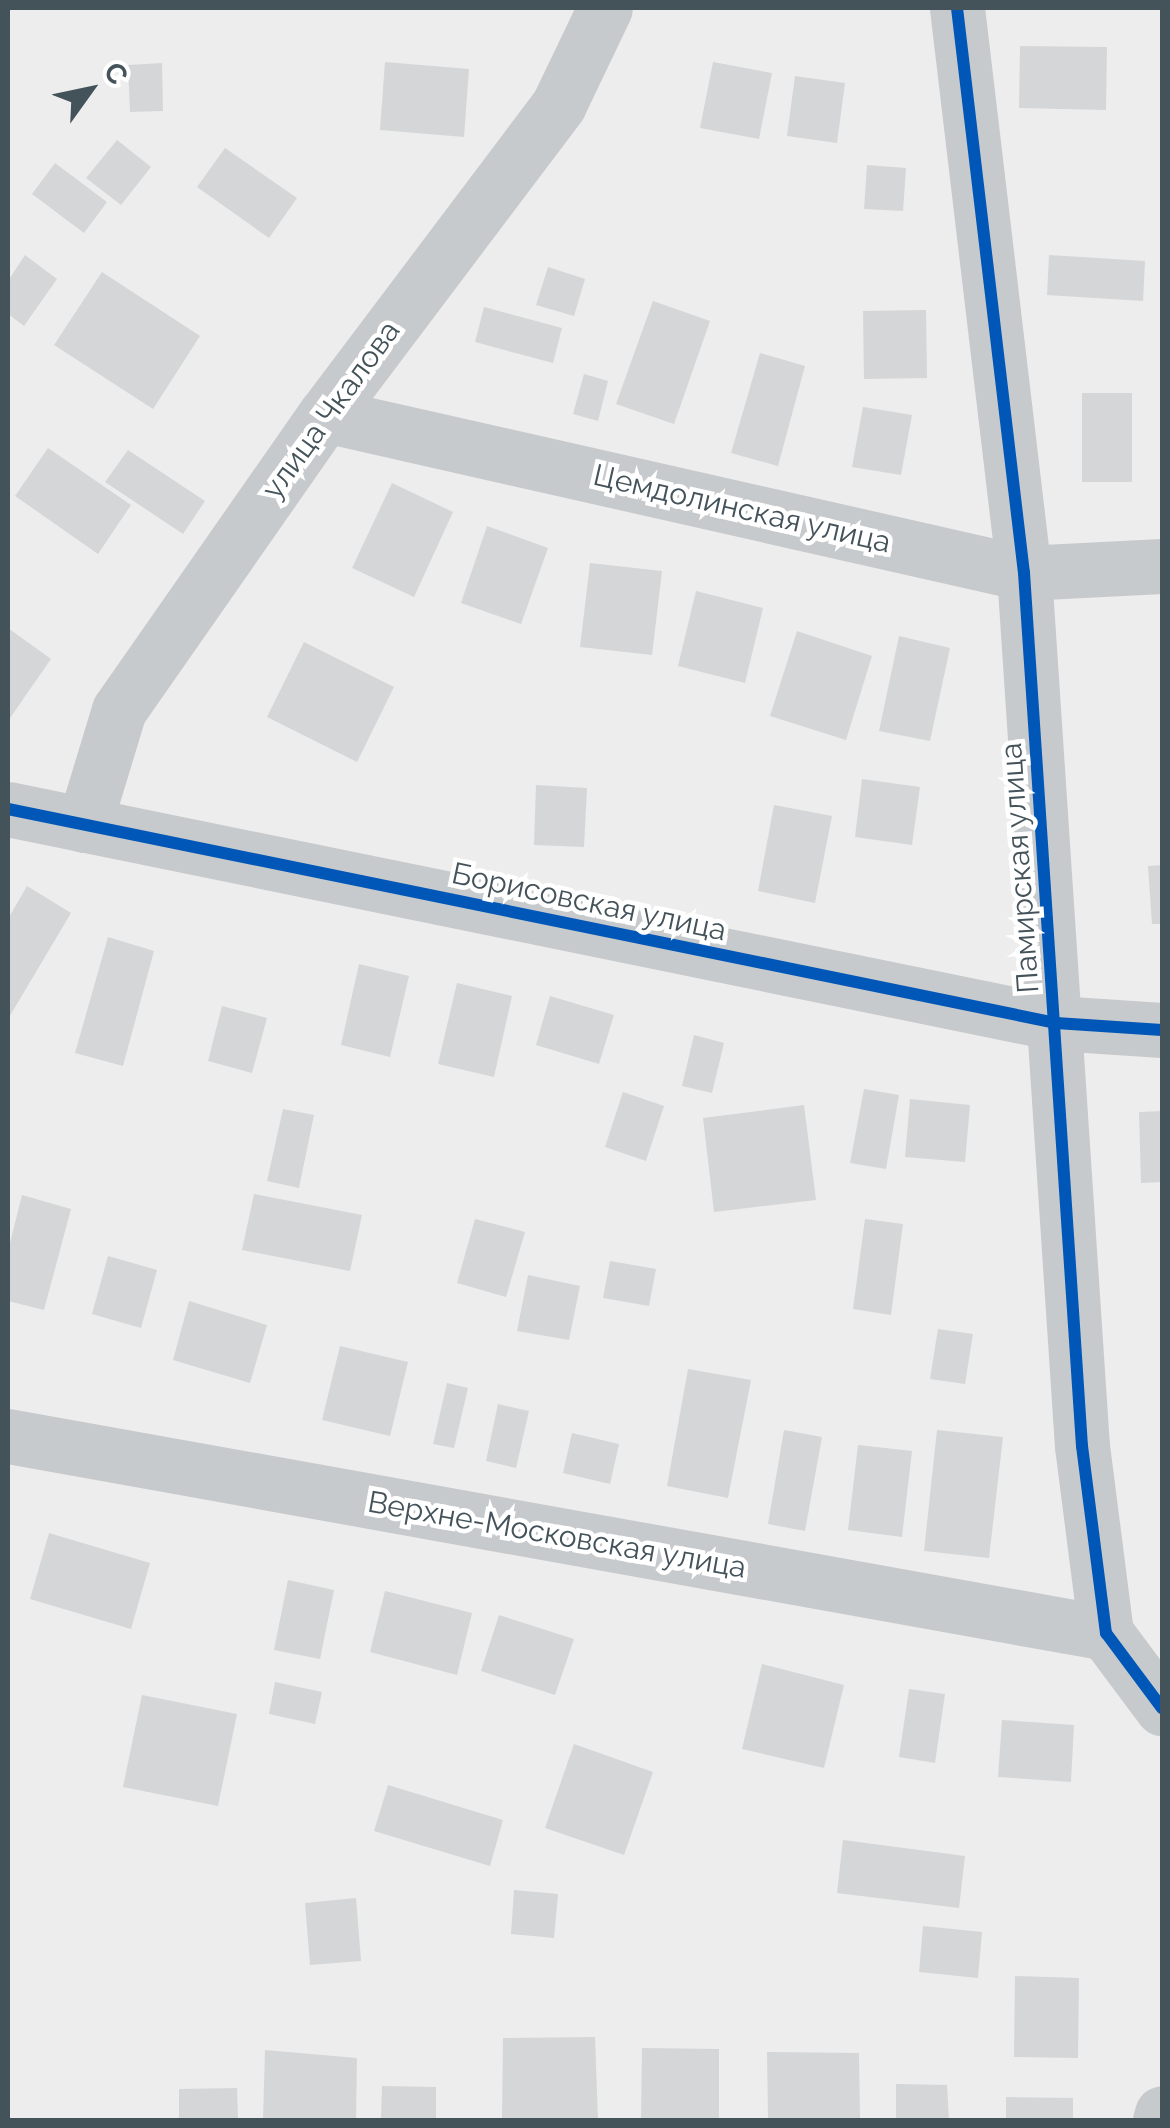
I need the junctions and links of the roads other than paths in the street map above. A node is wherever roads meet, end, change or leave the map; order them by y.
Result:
1 (604, 8) edge
2 (957, 8) edge
3 (325, 415) junction
4 (1162, 566) edge
5 (1024, 573) junction
6 (8, 808) edge
7 (84, 824) junction
8 (1056, 1023) junction
9 (1162, 1030) edge
10 (8, 1436) edge
11 (1106, 1634) junction
12 (1162, 1708) edge
13 (1162, 2113) edge
14 (1160, 2120) edge

1 - 3 street, улица Чкалова
2 - 5 street, Памирская улица
3 - 5 street, Цемдолинская улица
3 - 7 street, улица Чкалова
4 - 5 street, Цемдолинская улица
5 - 8 street, Памирская улица
6 - 7 street, Борисовская улица
7 - 8 street, Борисовская улица
8 - 9 street, Борисовская улица
8 - 11 street, Памирская улица
10 - 11 street, Верхне-Московская улица
11 - 12 street, Памирская улица
13 - 14 street

